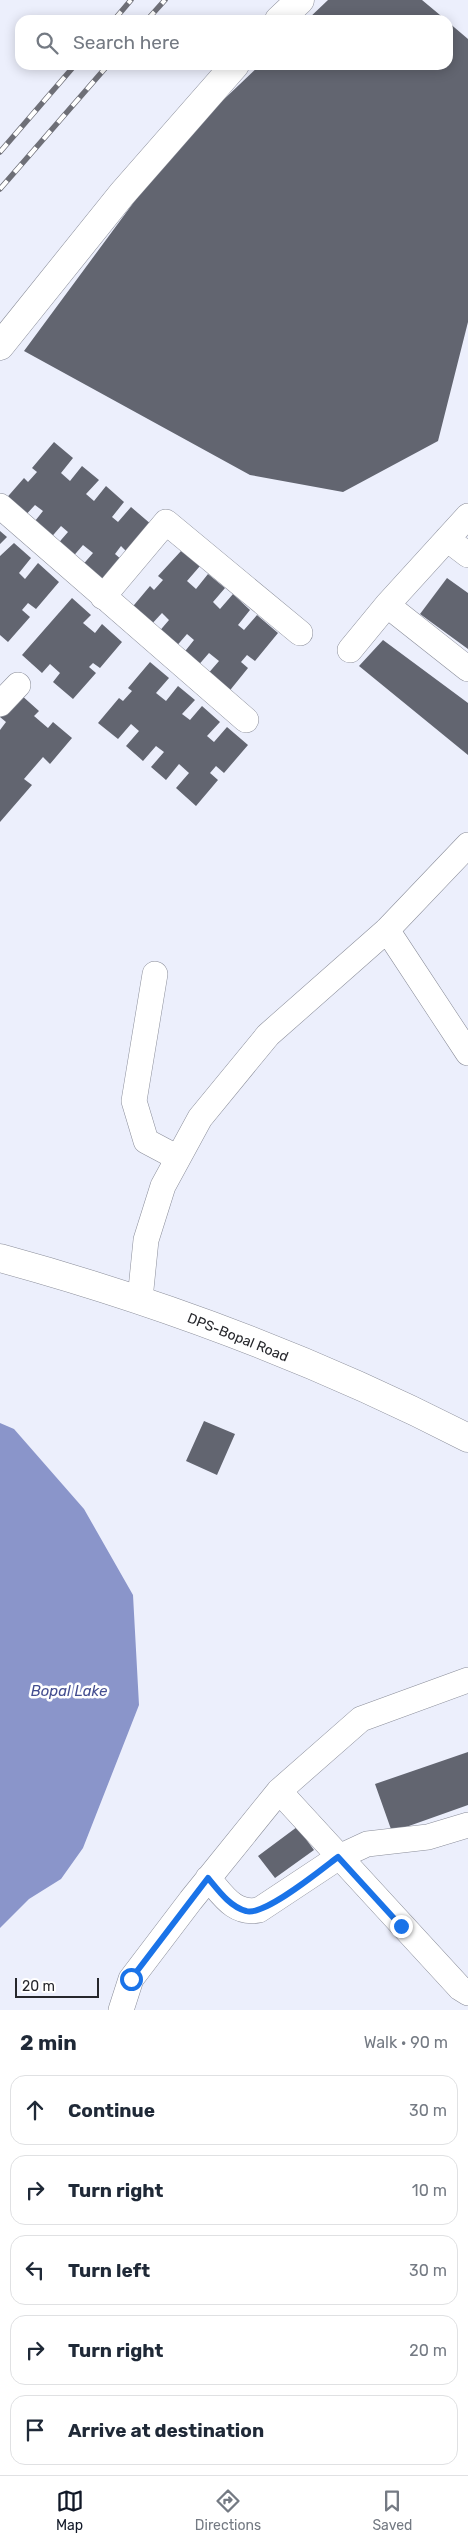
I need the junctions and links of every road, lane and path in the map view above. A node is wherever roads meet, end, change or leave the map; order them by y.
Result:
1 (300, 0) edge
2 (285, 15) edge
3 (231, 70) edge
4 (0, 346) edge
5 (0, 506) edge
6 (468, 516) edge
7 (447, 539) junction
8 (468, 555) edge
9 (103, 597) junction
10 (387, 605) junction
11 (300, 633) dead end
12 (350, 650) dead end
13 (468, 669) edge
14 (18, 685) dead end
15 (0, 704) edge
16 (246, 720) dead end
17 (467, 850) edge
18 (387, 930) junction
19 (155, 974) dead end
20 (468, 1052) edge
21 (178, 1158) junction
22 (0, 1258) edge
23 (140, 1299) junction
24 (468, 1438) edge
25 (468, 1680) edge
26 (279, 1791) junction
27 (468, 1825) edge
28 (338, 1857) junction
29 (208, 1878) junction
30 (468, 1993) edge
31 (121, 2010) edge

1 - 2 street
3 - 4 street
5 - 9 street
6 - 7 street
7 - 8 street
7 - 10 street
9 - 11 street
9 - 16 street
10 - 12 street
10 - 13 street
14 - 15 street
17 - 18 street
18 - 20 street
18 - 21 street
19 - 21 street
21 - 23 street
22 - 23 street, DPS-Bopal Road
23 - 24 street, DPS-Bopal Road
25 - 26 street
26 - 28 street
26 - 29 street
27 - 28 street
28 - 29 street
28 - 30 street
29 - 31 street

